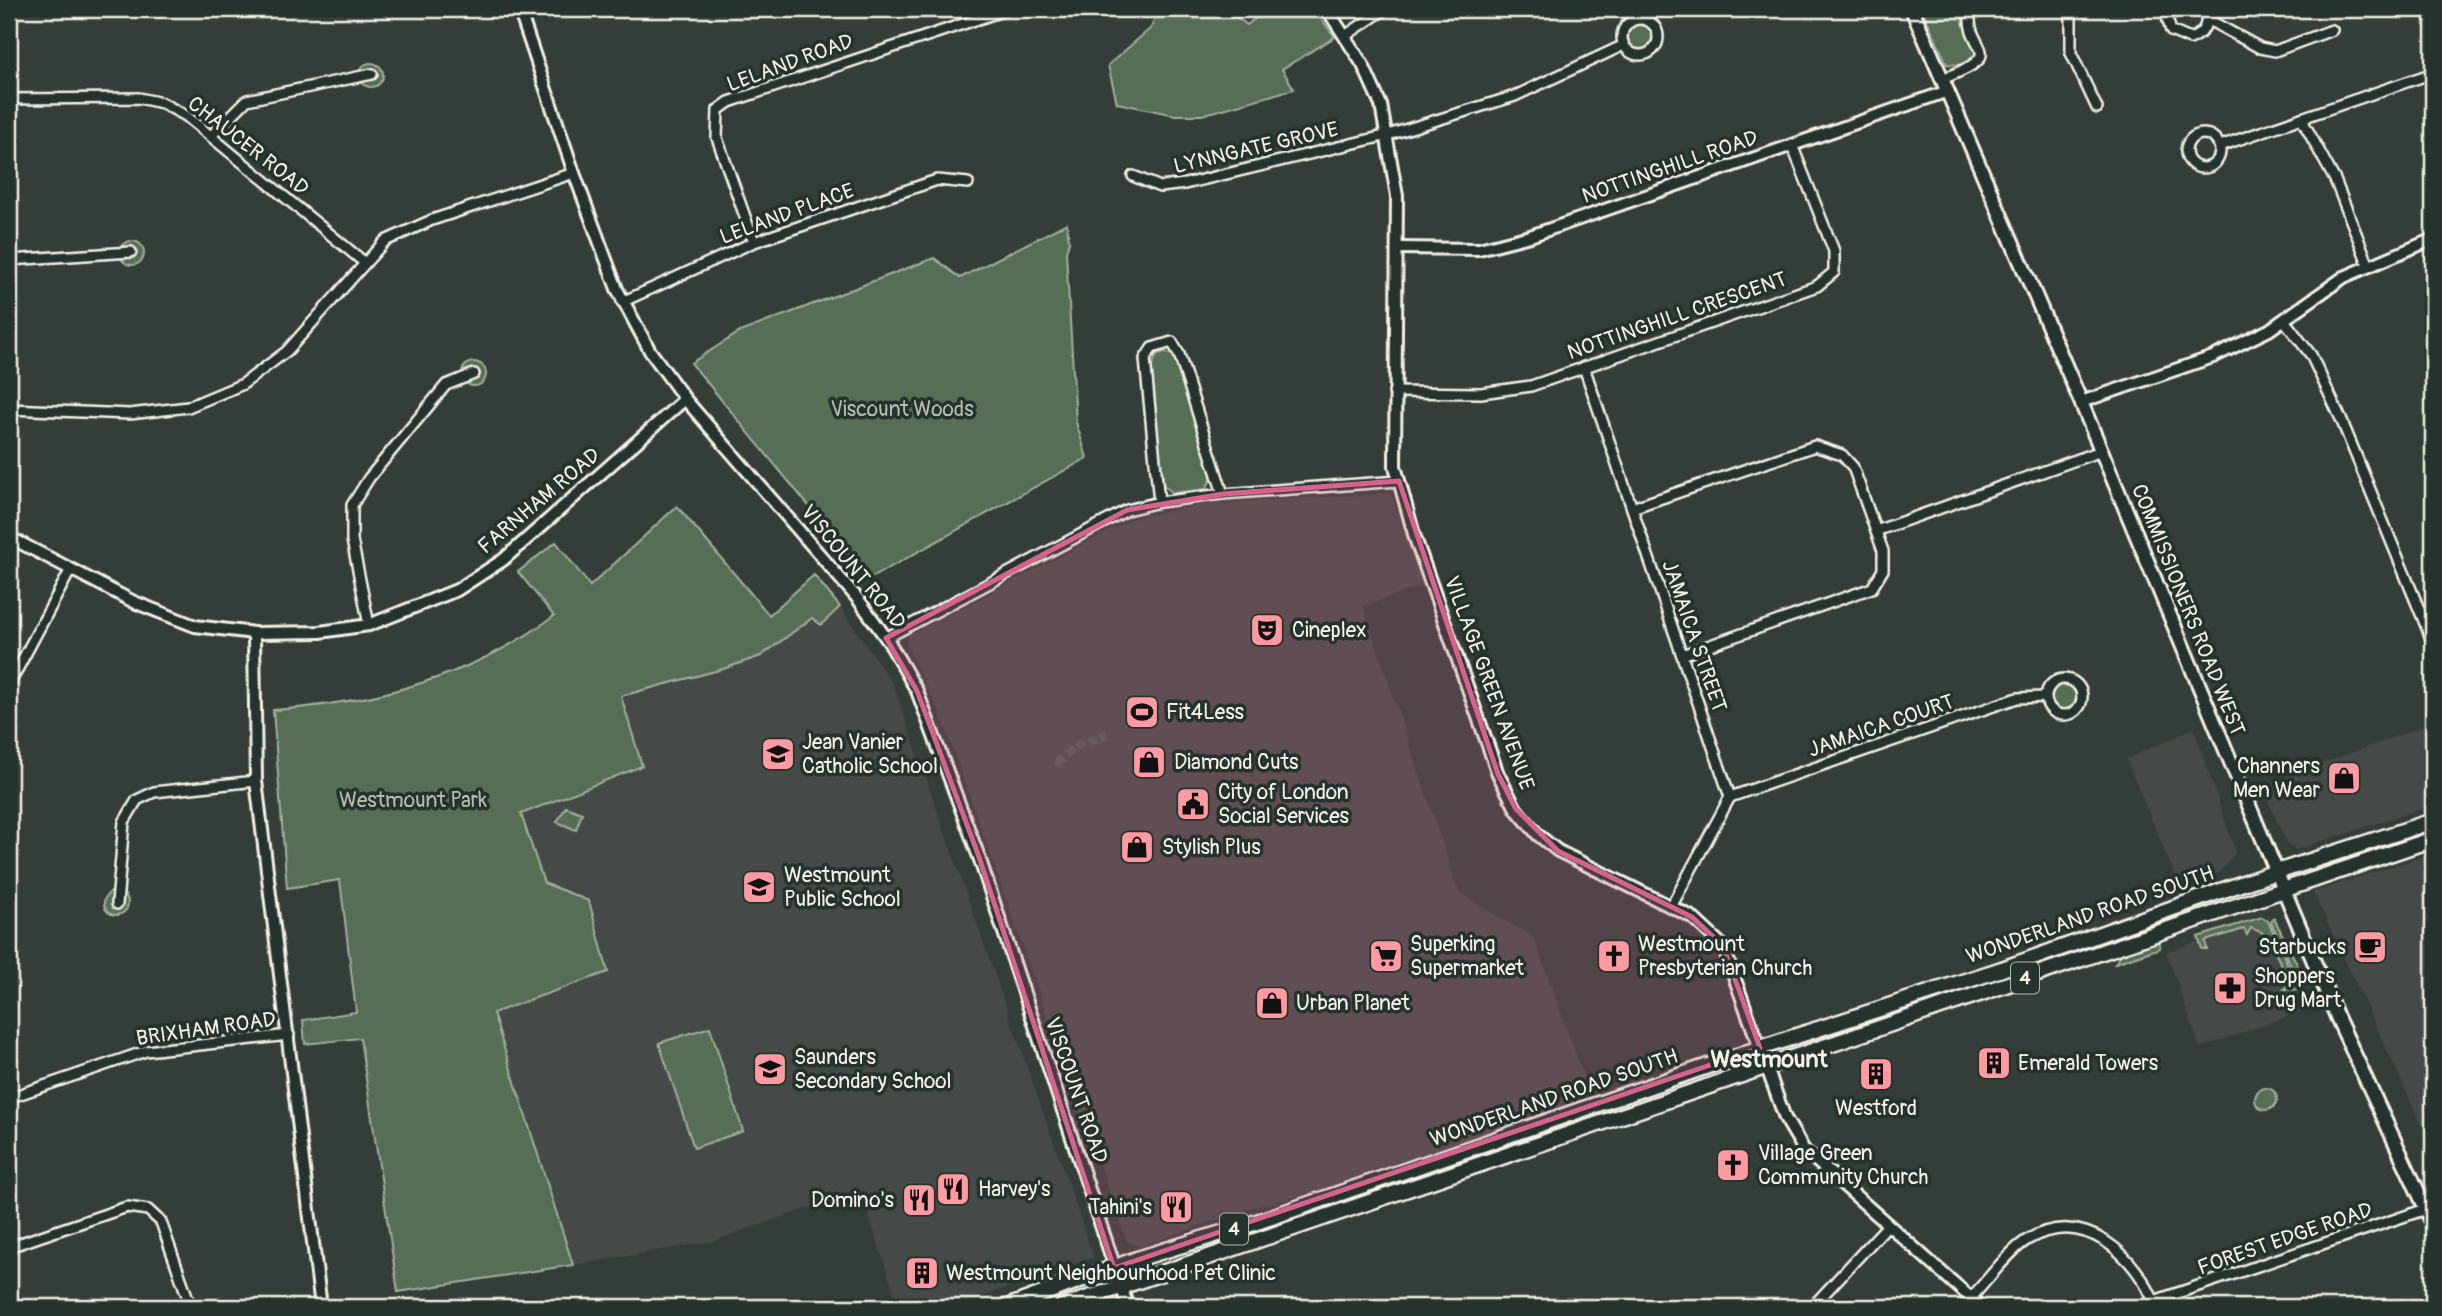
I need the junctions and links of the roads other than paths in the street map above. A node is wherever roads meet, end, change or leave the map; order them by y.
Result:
1 (539, 9) edge
2 (1007, 9) edge
3 (1327, 9) edge
4 (1385, 9) edge
5 (1912, 9) edge
6 (1971, 9) edge
7 (2071, 9) edge
8 (2169, 9) edge
9 (2204, 9) edge
10 (520, 12) edge
11 (2207, 19) junction
12 (2332, 30) dead end
13 (1345, 36) junction
14 (1624, 45) junction
15 (2433, 73) edge
16 (372, 74) dead end
17 (1945, 85) junction
18 (9, 99) edge
19 (2097, 108) dead end
20 (2301, 118) junction
21 (1388, 135) junction
22 (211, 136) junction
23 (1792, 145) junction
24 (2220, 146) dead end
25 (574, 173) junction
26 (1133, 176) dead end
27 (968, 183) dead end
28 (2433, 239) edge
29 (754, 242) junction
30 (1398, 248) junction
31 (131, 252) dead end
32 (9, 260) edge
33 (365, 263) junction
34 (2368, 266) junction
35 (622, 302) junction
36 (2284, 320) junction
37 (1584, 367) junction
38 (474, 374) dead end
39 (1394, 392) junction
40 (685, 399) junction
41 (2081, 402) junction
42 (9, 409) edge
43 (2101, 451) junction
44 (1399, 481) junction
45 (1223, 494) junction
46 (1158, 502) junction
47 (1632, 508) junction
48 (1876, 531) junction
49 (9, 537) edge
50 (71, 569) junction
51 (369, 625) junction
52 (254, 633) junction
53 (886, 638) junction
54 (2433, 643) edge
55 (1682, 655) junction
56 (9, 685) edge
57 (2045, 697) junction
58 (256, 781) junction
59 (1730, 797) junction
60 (2433, 821) edge
61 (2433, 839) edge
62 (2276, 873) junction
63 (2283, 889) junction
64 (117, 904) dead end
65 (1671, 907) junction
66 (289, 1035) junction
67 (1760, 1048) junction
68 (1766, 1066) junction
69 (9, 1098) edge
70 (2426, 1209) junction
71 (2433, 1224) edge
72 (1888, 1225) junction
73 (9, 1247) edge
74 (1114, 1268) junction
75 (1121, 1286) junction
76 (1970, 1298) junction
77 (2155, 1304) edge
78 (191, 1307) edge
79 (321, 1307) edge
80 (1007, 1307) edge
81 (1062, 1307) edge
82 (1128, 1307) edge
83 (1812, 1307) edge
84 (1981, 1307) edge

1 - 10 street
2 - 29 street, LELAND ROAD
3 - 13 street, VILLAGE GREEN AVENUE
4 - 13 street
5 - 17 main road, COMMISSIONERS ROAD WEST
6 - 17 street
7 - 19 street
8 - 11 street
9 - 11 street
10 - 25 street, VISCOUNT ROAD
11 - 12 street
13 - 21 street, VILLAGE GREEN AVENUE
14 - 14 street
14 - 21 street, LYNNGATE GROVE
15 - 20 street
16 - 22 street
17 - 23 street, NOTTINGHILL ROAD
17 - 41 main road, COMMISSIONERS ROAD WEST
18 - 22 street, CHAUCER ROAD
20 - 24 street
20 - 34 street
21 - 26 street, LYNNGATE GROVE
21 - 30 street, VILLAGE GREEN AVENUE
22 - 33 street, CHAUCER ROAD
23 - 30 street, NOTTINGHILL ROAD
23 - 37 street, NOTTINGHILL CRESCENT
25 - 33 street
25 - 35 street, VISCOUNT ROAD
27 - 29 street, LELAND PLACE
28 - 34 street
29 - 35 street, LELAND PLACE
30 - 39 street, VILLAGE GREEN AVENUE
31 - 32 street
33 - 42 street
34 - 36 street
35 - 40 street, VISCOUNT ROAD
36 - 41 street
36 - 54 street
37 - 39 street, NOTTINGHILL CRESCENT
37 - 47 street, JAMAICA STREET
38 - 51 street
39 - 44 street, VILLAGE GREEN AVENUE
40 - 51 street, FARNHAM ROAD
40 - 53 street, VISCOUNT ROAD
41 - 43 main road, COMMISSIONERS ROAD WEST
43 - 48 street
43 - 62 main road, COMMISSIONERS ROAD WEST
44 - 45 street
44 - 65 street, VILLAGE GREEN AVENUE
45 - 46 street
45 - 46 street
46 - 53 street
47 - 48 street
47 - 55 street, JAMAICA STREET
48 - 55 street
49 - 50 street, FARNHAM ROAD
50 - 52 street, FARNHAM ROAD
50 - 56 street
51 - 52 street, FARNHAM ROAD
52 - 58 street
53 - 74 street, VISCOUNT ROAD
55 - 59 street, JAMAICA STREET
57 - 57 street, JAMAICA COURT
57 - 59 street, JAMAICA COURT
58 - 64 street
58 - 66 street
59 - 65 street
60 - 62 main road, WONDERLAND ROAD SOUTH / 4
61 - 63 main road, WONDERLAND ROAD SOUTH / 4
62 - 63 main road, COMMISSIONERS ROAD WEST
62 - 67 main road, WONDERLAND ROAD SOUTH / 4
63 - 68 main road, WONDERLAND ROAD SOUTH / 4
63 - 70 main road, COMMISSIONERS ROAD WEST
65 - 67 street, VILLAGE GREEN AVENUE
66 - 69 street, BRIXHAM ROAD
66 - 79 street
67 - 68 street, VILLAGE GREEN AVENUE
67 - 74 main road, WONDERLAND ROAD SOUTH / 4
68 - 72 street, VILLAGE GREEN AVENUE
68 - 75 main road, WONDERLAND ROAD SOUTH / 4
70 - 71 main road, COMMISSIONERS ROAD WEST
70 - 77 street, FOREST EDGE ROAD
72 - 76 street, VILLAGE GREEN AVENUE
72 - 83 street
73 - 78 street
74 - 75 street, VISCOUNT ROAD
74 - 80 main road, WONDERLAND ROAD SOUTH / 4
75 - 81 main road, WONDERLAND ROAD SOUTH / 4
75 - 82 street, VISCOUNT ROAD
76 - 77 street
76 - 84 street, VILLAGE GREEN AVENUE

